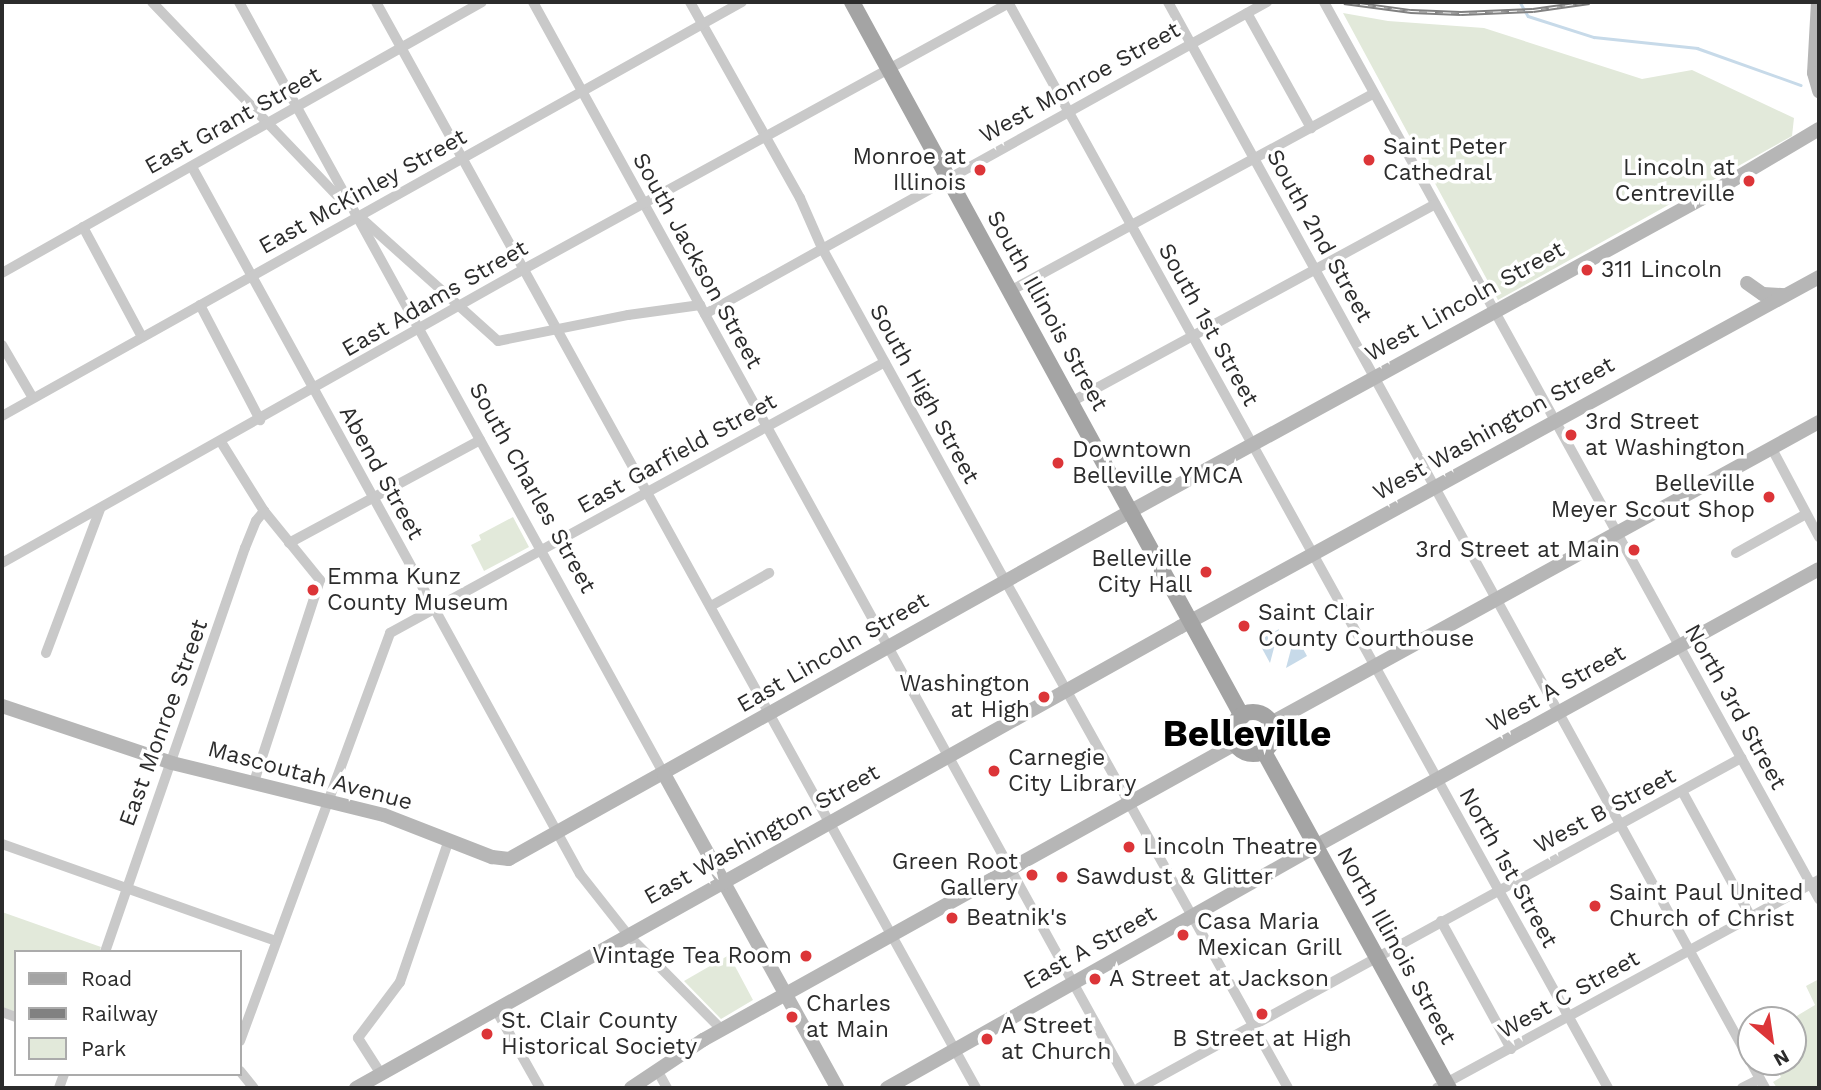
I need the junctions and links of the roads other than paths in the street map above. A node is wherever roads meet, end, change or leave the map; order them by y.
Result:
1 (152, 2) edge
2 (239, 2) edge
3 (376, 2) edge
4 (482, 2) edge
5 (533, 2) edge
6 (690, 2) edge
7 (742, 2) edge
8 (852, 2) edge
9 (1168, 2) edge
10 (1267, 2) edge
11 (1324, 2) edge
12 (1818, 2) edge
13 (1008, 3) edge
14 (1247, 13) junction
15 (703, 24) junction
16 (1191, 44) junction
17 (402, 49) junction
18 (889, 69) junction
19 (582, 90) junction
20 (1819, 91) edge
21 (1374, 93) junction
22 (297, 108) junction
23 (1069, 112) junction
24 (269, 124) junction
25 (1311, 128) junction
26 (1819, 129) edge
27 (765, 135) junction
28 (463, 158) junction
29 (1254, 158) junction
30 (192, 167) junction
31 (948, 178) junction
32 (644, 203) junction
33 (1435, 204) junction
34 (358, 217) junction
35 (1132, 225) junction
36 (83, 228) junction
37 (822, 248) junction
38 (524, 269) junction
39 (1315, 270) junction
40 (2, 273) edge
41 (251, 276) junction
42 (1819, 277) edge
43 (1746, 283) dead end
44 (1010, 291) junction
45 (1787, 294) junction
46 (200, 305) junction
47 (459, 307) junction
48 (702, 309) junction
49 (1495, 312) junction
50 (419, 330) junction
51 (558, 330) junction
52 (1192, 336) junction
53 (142, 337) junction
54 (2, 345) edge
55 (885, 362) junction
56 (1375, 377) junction
57 (314, 390) junction
58 (33, 398) junction
59 (1071, 402) junction
60 (2, 416) edge
61 (260, 420) junction
62 (1556, 421) junction
63 (1819, 422) edge
64 (766, 427) junction
65 (480, 440) junction
66 (221, 442) junction
67 (1252, 445) junction
68 (1772, 449) junction
69 (1435, 487) junction
70 (648, 492) junction
71 (373, 498) junction
72 (100, 509) junction
73 (264, 511) junction
74 (1130, 511) junction
75 (1807, 514) junction
76 (1618, 533) junction
77 (1819, 537) edge
78 (289, 543) junction
79 (541, 551) junction
80 (1737, 553) dead end
81 (1313, 554) junction
82 (2, 564) edge
83 (1819, 569) edge
84 (769, 573) dead end
85 (1005, 582) junction
86 (1497, 600) junction
87 (710, 606) junction
88 (434, 609) junction
89 (1191, 621) junction
90 (887, 647) junction
91 (1680, 647) junction
92 (46, 653) dead end
93 (1376, 666) junction
94 (1066, 691) junction
95 (2, 706) edge
96 (1560, 712) junction
97 (771, 715) junction
98 (1242, 716) junction
99 (1271, 723) junction
100 (1235, 744) junction
101 (1264, 752) junction
102 (947, 758) junction
103 (1741, 758) junction
104 (172, 763) junction
105 (664, 774) junction
106 (1437, 780) junction
107 (254, 782) junction
108 (1682, 791) junction
109 (328, 801) junction
110 (1130, 803) junction
111 (831, 823) junction
112 (1620, 825) junction
113 (558, 834) junction
114 (449, 840) junction
115 (2, 844) edge
116 (1314, 846) junction
117 (1010, 869) junction
118 (1815, 882) edge
119 (723, 883) junction
120 (126, 889) junction
121 (1498, 890) junction
122 (1819, 899) edge
123 (1193, 916) junction
124 (1751, 917) junction
125 (1441, 921) junction
126 (893, 935) junction
127 (629, 936) junction
128 (276, 941) junction
129 (106, 950) edge
130 (1691, 950) junction
131 (1376, 957) junction
132 (1073, 984) junction
133 (785, 995) junction
134 (496, 1010) junction
135 (1569, 1018) junction
136 (1253, 1024) junction
137 (722, 1030) junction
138 (242, 1035) edge
139 (1511, 1049) junction
140 (955, 1050) junction
141 (657, 1070) junction
142 (242, 1073) edge
143 (381, 1074) junction
144 (1763, 1083) edge
145 (1444, 1087) edge
146 (254, 1088) edge
147 (356, 1088) edge
148 (540, 1088) edge
149 (631, 1088) edge
150 (667, 1088) edge
151 (837, 1088) edge
152 (887, 1088) edge
153 (975, 1088) edge
154 (1131, 1088) edge
155 (1139, 1088) edge
156 (1288, 1088) edge
157 (1608, 1088) edge
158 (1742, 1088) edge

1 - 24 street
2 - 22 street, South Charles Street
3 - 17 street
4 - 17 street, East Grant Street
5 - 19 street, South Jackson Street
6 - 15 street, South High Street
7 - 15 street, East McKinley Street
8 - 18 main road, South Illinois Street
9 - 16 street, South 2nd Street
10 - 14 street, West Monroe Street
11 - 21 street, North 3rd Street
12 - 20 street
13 - 18 street, East Adams Street
13 - 23 street, South 1st Street
14 - 16 street, West Monroe Street
14 - 25 street
15 - 19 street, East McKinley Street
15 - 27 street, South High Street
16 - 23 street, West Monroe Street
16 - 29 street, South 2nd Street
17 - 22 street, East Grant Street
17 - 28 street
18 - 27 street, East Adams Street
18 - 31 main road, South Illinois Street
19 - 28 street, East McKinley Street
19 - 32 street, South Jackson Street
21 - 25 street
21 - 33 street, North 3rd Street
22 - 24 street, East Grant Street
22 - 34 street, South Charles Street
23 - 31 street, West Monroe Street
23 - 35 street, South 1st Street
24 - 30 street, East Grant Street
24 - 34 street
25 - 29 street
26 - 49 street, West Lincoln Street
27 - 32 street, East Adams Street
27 - 37 street, South High Street
28 - 34 street, East McKinley Street
28 - 38 street
29 - 35 street
29 - 39 street, South 2nd Street
30 - 36 street, East Grant Street
30 - 41 street, Abend Street
31 - 37 street
31 - 44 main road, South Illinois Street
32 - 38 street, East Adams Street
32 - 48 street, South Jackson Street
33 - 39 street
33 - 49 street, North 3rd Street
34 - 41 street, East McKinley Street
34 - 47 street
34 - 50 street, South Charles Street
35 - 44 street
35 - 52 street, South 1st Street
36 - 40 street, East Grant Street
36 - 53 street
37 - 48 street
37 - 55 street, South High Street
38 - 47 street, East Adams Street
38 - 51 street
39 - 52 street
39 - 56 street, South 2nd Street
41 - 46 street, East McKinley Street
41 - 57 street, Abend Street
42 - 45 street, West Washington Street
43 - 45 street
44 - 59 main road, South Illinois Street
45 - 62 street, West Washington Street
46 - 53 street, East McKinley Street
46 - 61 street
47 - 50 street, East Adams Street
47 - 51 street
48 - 51 street
48 - 64 street, South Jackson Street
49 - 56 street, West Lincoln Street
49 - 62 street, North 3rd Street
50 - 57 street, East Adams Street
50 - 65 street, South Charles Street
51 - 70 street
52 - 59 street
52 - 67 street, South 1st Street
53 - 58 street, East McKinley Street
54 - 58 street
55 - 64 street, East Garfield Street
55 - 85 street, South High Street
56 - 67 street, West Lincoln Street
56 - 69 street, South 2nd Street
57 - 61 street, East Adams Street
57 - 71 street, Abend Street
58 - 60 street, East McKinley Street
59 - 74 main road, South Illinois Street
61 - 66 street, East Adams Street
62 - 69 street, West Washington Street
62 - 76 street, North 3rd Street
63 - 68 street
64 - 70 street, East Garfield Street
64 - 90 street, South Jackson Street
65 - 71 street
65 - 79 street, South Charles Street
66 - 72 street, East Adams Street
66 - 73 street
67 - 74 street, West Lincoln Street
67 - 81 street, South 1st Street
68 - 75 street
68 - 76 street
69 - 81 street, West Washington Street
69 - 86 street, South 2nd Street
70 - 79 street, East Garfield Street
70 - 87 street
71 - 78 street
71 - 88 street, Abend Street
72 - 82 street, East Adams Street
72 - 92 street
73 - 78 street
73 - 104 street, East Monroe Street
74 - 85 street, East Lincoln Street
74 - 89 main road, South Illinois Street
75 - 77 street
75 - 80 street
76 - 86 street
76 - 91 street, North 3rd Street
78 - 107 street
79 - 88 street, East Garfield Street
79 - 105 street, South Charles Street
81 - 89 street, West Washington Street
81 - 93 street, South 1st Street
83 - 91 street, West A Street
84 - 87 street
85 - 90 street, East Lincoln Street
85 - 94 street, South High Street
86 - 93 street
86 - 96 street, South 2nd Street
87 - 97 street
88 - 109 street, East Garfield Street
88 - 113 street, Abend Street
89 - 94 street, East Washington Street
89 - 98 main road, South Illinois Street
90 - 97 street, East Lincoln Street
90 - 102 street, South Jackson Street
91 - 96 street, West A Street
91 - 103 street, North 3rd Street
93 - 99 street
93 - 106 street, North 1st Street
94 - 102 street, East Washington Street
94 - 110 street, South High Street
95 - 104 street, Mascoutah Avenue
96 - 106 street, West A Street
96 - 112 street, South 2nd Street
97 - 105 street, East Lincoln Street
97 - 111 street
98 - 99 main road
98 - 100 main road
99 - 101 main road
100 - 101 main road
100 - 110 street
101 - 116 main road, North Illinois Street
102 - 111 street, East Washington Street
102 - 117 street, South Jackson Street
103 - 108 street, West B Street
103 - 118 street, North 3rd Street
104 - 107 street, Mascoutah Avenue
104 - 120 street, East Monroe Street
105 - 113 street, East Lincoln Street
105 - 119 street, South Charles Street
106 - 116 street, West A Street
106 - 121 street, North 1st Street
107 - 109 street, Mascoutah Avenue
108 - 112 street, West B Street
108 - 124 street
109 - 114 street, Mascoutah Avenue
109 - 128 street, East Garfield Street
110 - 117 street
110 - 123 street, South High Street
111 - 119 street, East Washington Street
111 - 126 street
112 - 121 street, West B Street
112 - 130 street, South 2nd Street
113 - 114 street, Mascoutah Avenue
113 - 127 street
114 - 143 street
115 - 120 street
116 - 123 street, East A Street
116 - 131 main road, North Illinois Street
117 - 126 street
117 - 132 street, South Jackson Street
118 - 122 street, North 3rd Street
118 - 124 street, West C Street
119 - 127 street, East Washington Street
119 - 133 street, South Charles Street
120 - 128 street
120 - 129 street, East Monroe Street
121 - 125 street, West B Street
121 - 135 street, North 1st Street
123 - 132 street, East A Street
123 - 136 street, South High Street
124 - 130 street, West C Street
125 - 131 street, West B Street
125 - 139 street
126 - 133 street
126 - 140 street
127 - 134 street, East Washington Street
127 - 137 street
128 - 138 street, East Garfield Street
130 - 135 street, West C Street
130 - 144 street, South 2nd Street
131 - 136 street, West B Street
131 - 145 main road, North Illinois Street
132 - 140 street, East A Street
132 - 154 street, South Jackson Street
133 - 137 street
133 - 151 street, South Charles Street
134 - 143 street, East Washington Street
134 - 148 street
135 - 139 street, West C Street
135 - 157 street, North 1st Street
136 - 155 street, West B Street
136 - 156 street, South High Street
137 - 141 street
139 - 145 street, West C Street
140 - 152 street, East A Street
140 - 153 street
141 - 149 street
141 - 150 street
142 - 146 street
143 - 147 street, East Washington Street
144 - 158 street

